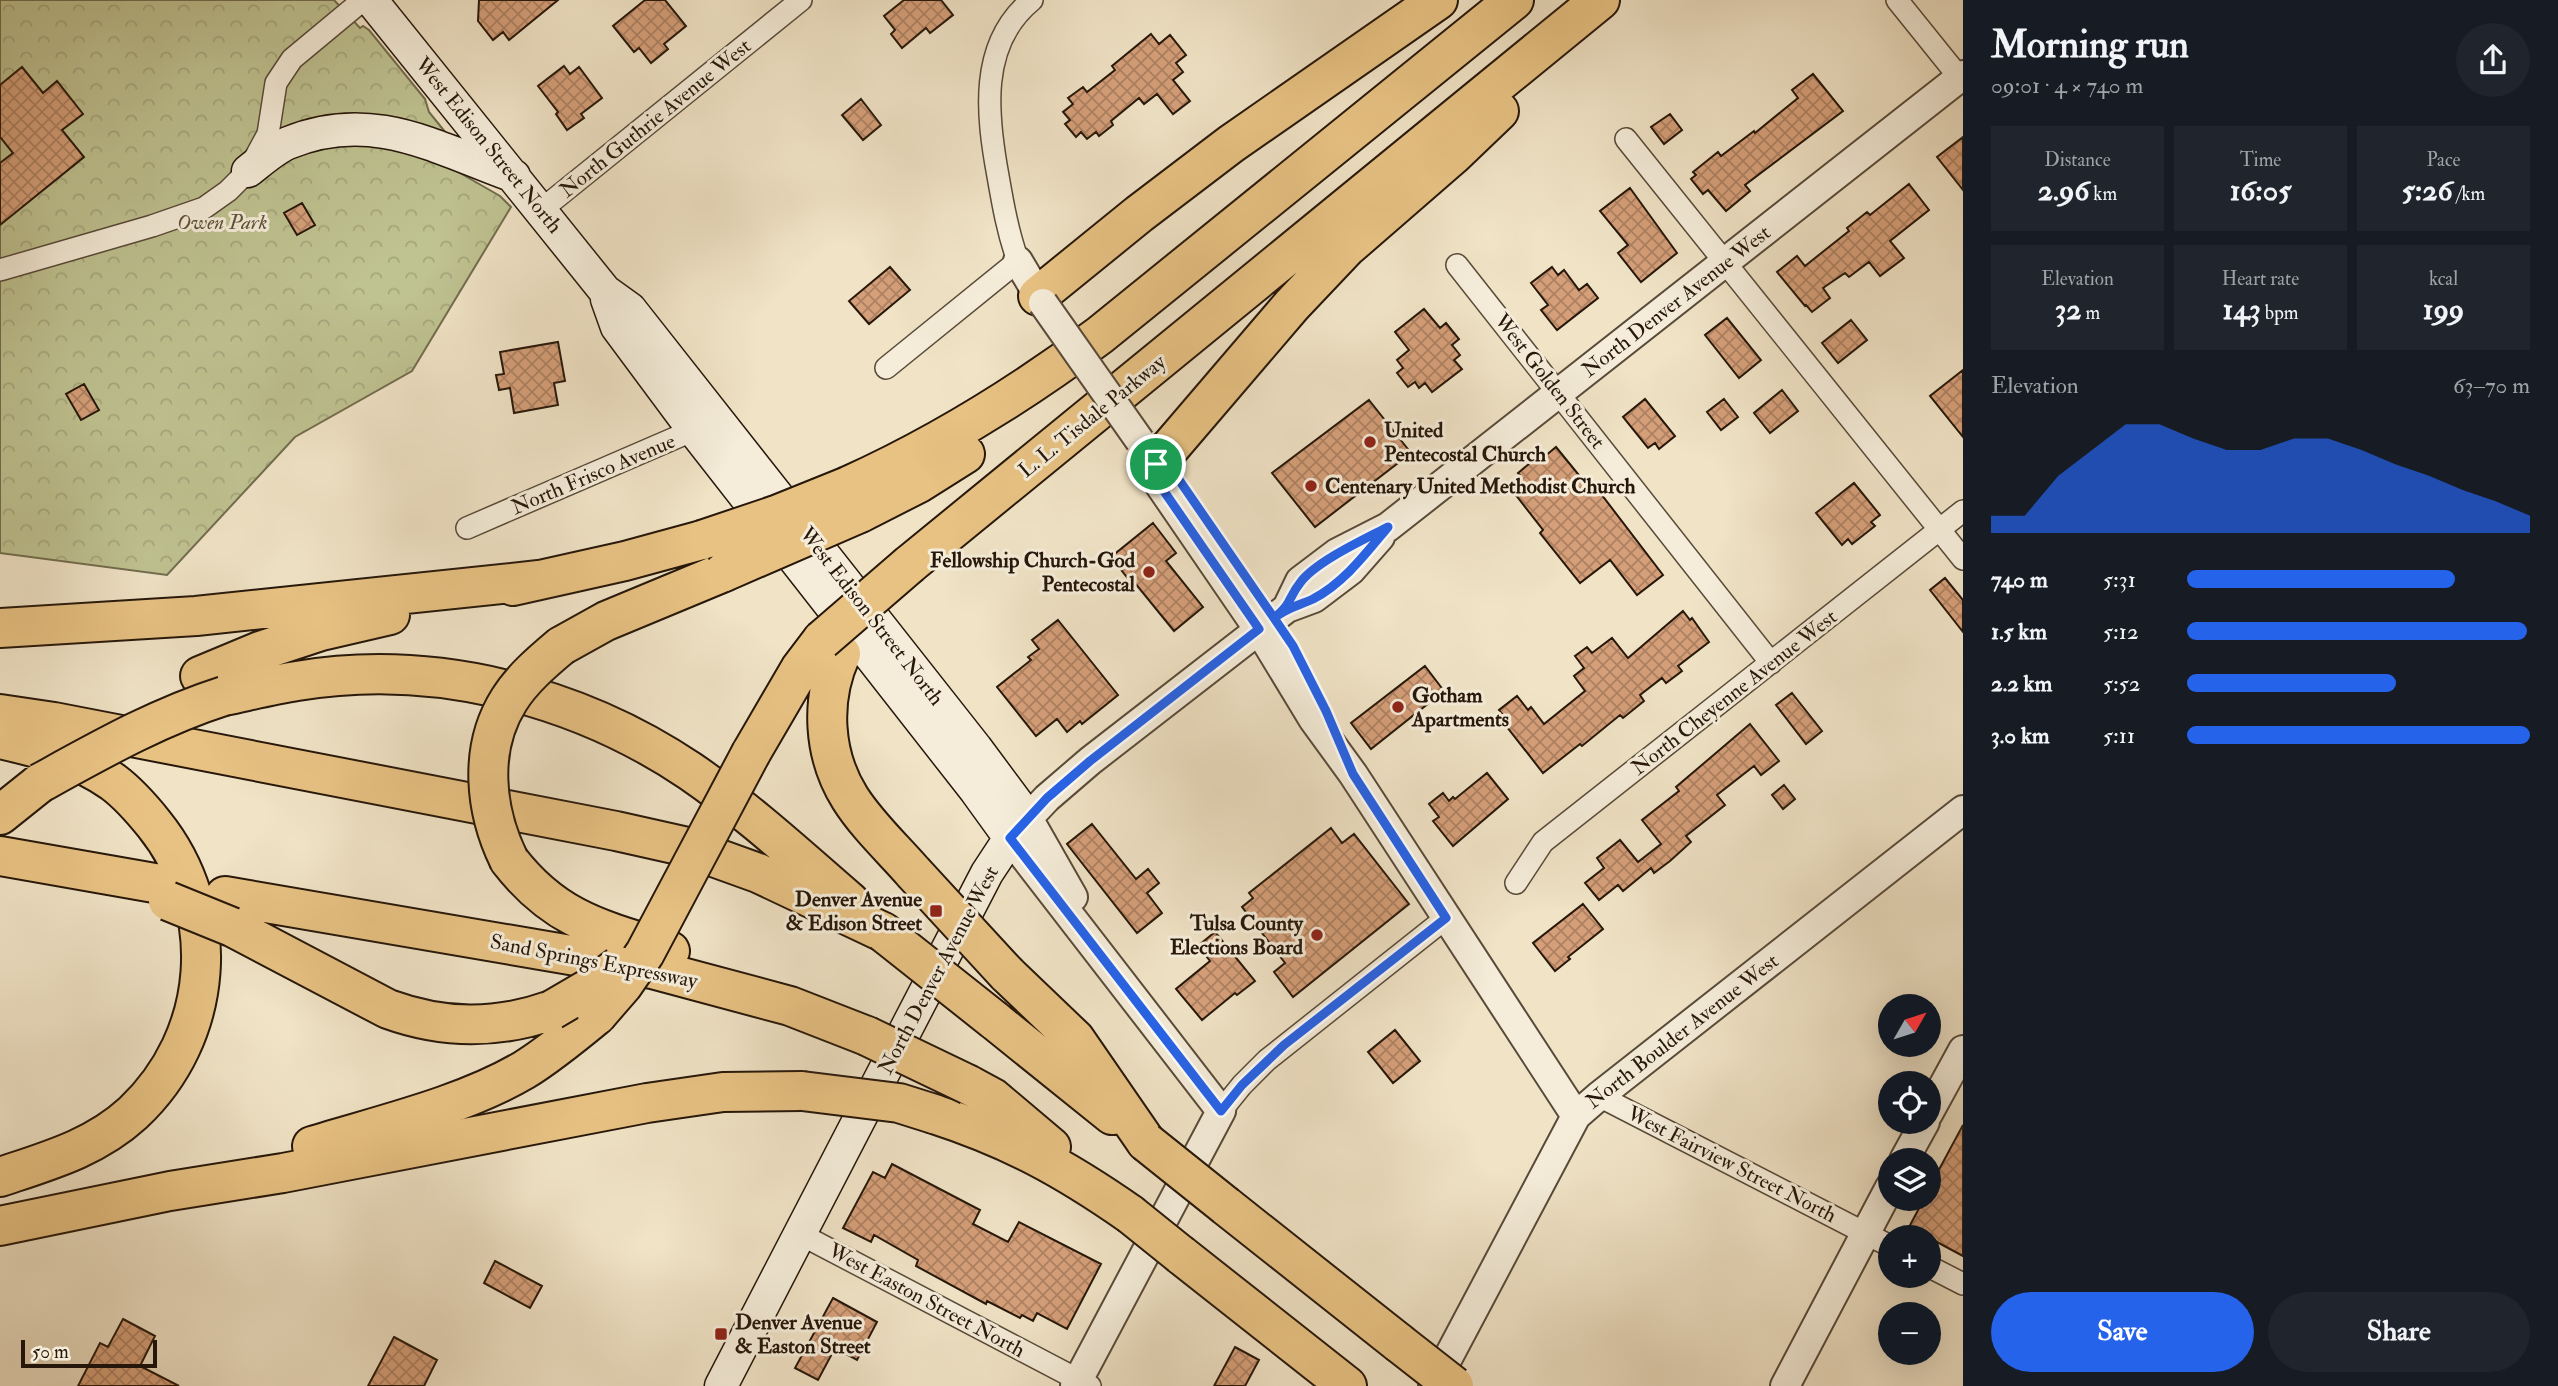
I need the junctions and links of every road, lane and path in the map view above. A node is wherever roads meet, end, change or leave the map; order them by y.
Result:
1 (363, 0) edge
2 (372, 0) edge
3 (801, 0) edge
4 (1438, 0) edge
5 (1514, 0) edge
6 (1600, 0) edge
7 (1614, 0) edge
8 (1897, 0) edge
9 (1027, 2) edge
10 (1962, 78) edge
11 (1626, 139) dead end
12 (248, 171) junction
13 (514, 176) junction
14 (541, 210) junction
15 (1018, 261) junction
16 (1725, 263) junction
17 (1457, 265) dead end
18 (0, 270) edge
19 (1041, 300) junction
20 (886, 368) dead end
21 (1559, 394) junction
22 (706, 425) junction
23 (1148, 453) junction
24 (854, 499) junction
25 (1963, 511) edge
26 (467, 528) dead end
27 (1940, 530) junction
28 (1963, 559) edge
29 (909, 564) junction
30 (539, 580) junction
31 (1273, 618) junction
32 (0, 628) edge
33 (1771, 663) junction
34 (212, 686) junction
35 (0, 714) edge
36 (0, 739) edge
37 (1963, 810) edge
38 (0, 815) edge
39 (1019, 828) junction
40 (0, 856) edge
41 (1516, 883) dead end
42 (669, 905) junction
43 (228, 911) junction
44 (1446, 918) junction
45 (883, 932) junction
46 (867, 1037) junction
47 (1963, 1050) edge
48 (1941, 1090) edge
49 (1599, 1096) junction
50 (1221, 1111) junction
51 (1576, 1116) junction
52 (1146, 1142) junction
53 (0, 1177) edge
54 (170, 1191) junction
55 (1130, 1214) junction
56 (6, 1225) edge
57 (800, 1234) junction
58 (1878, 1239) edge
59 (1941, 1273) edge
60 (1963, 1284) edge
61 (1081, 1384) edge
62 (721, 1386) edge
63 (1347, 1386) edge
64 (1433, 1386) edge
65 (1454, 1386) edge
66 (1785, 1386) edge

1 - 12 street
2 - 13 main road, West Edison Street North
3 - 14 street, North Guthrie Avenue West
4 - 19 highway
5 - 24 highway
6 - 29 highway, L. L. Tisdale Parkway
7 - 23 highway
8 - 10 street
9 - 15 street
10 - 16 street, North Denver Avenue West
11 - 16 street
12 - 13 main road
12 - 18 street
13 - 14 main road, West Edison Street North
14 - 22 main road, West Edison Street North
15 - 19 street
15 - 20 street
16 - 21 street, North Denver Avenue West
16 - 27 street
17 - 21 street, West Golden Street
19 - 23 street, bridge
21 - 31 street, North Denver Avenue West
21 - 33 street, West Golden Street
22 - 26 street, North Frisco Avenue
22 - 39 main road, West Edison Street North
23 - 31 street
24 - 30 highway, bridge
24 - 46 highway, bridge
25 - 27 street, North Cheyenne Avenue West
27 - 28 street
27 - 33 street, North Cheyenne Avenue West
29 - 42 highway, L. L. Tisdale Parkway, bridge
29 - 52 highway, bridge
30 - 32 highway
30 - 34 highway
31 - 39 street, North Denver Avenue West
31 - 44 street
33 - 41 street, North Cheyenne Avenue West
34 - 38 highway, bridge
34 - 45 highway
35 - 45 highway
36 - 53 highway
37 - 49 street, North Boulder Avenue West
39 - 50 street, West Edison Street North
39 - 57 main road, North Denver Avenue West
40 - 43 highway, Sand Springs Expressway
42 - 43 highway, bridge
42 - 54 highway, bridge
43 - 46 highway, Sand Springs Expressway
44 - 50 street
44 - 51 street
45 - 52 highway, bridge
46 - 55 highway, Sand Springs Expressway, bridge
47 - 48 street
49 - 51 street, North Boulder Avenue West
49 - 58 street, West Fairview Street North
50 - 61 street
51 - 64 street, North Boulder Avenue West
52 - 65 highway, bridge
54 - 55 highway, bridge
54 - 56 highway
55 - 63 highway, bridge
57 - 61 street, West Easton Street North
57 - 62 main road, North Denver Avenue West
58 - 66 street
59 - 60 street

